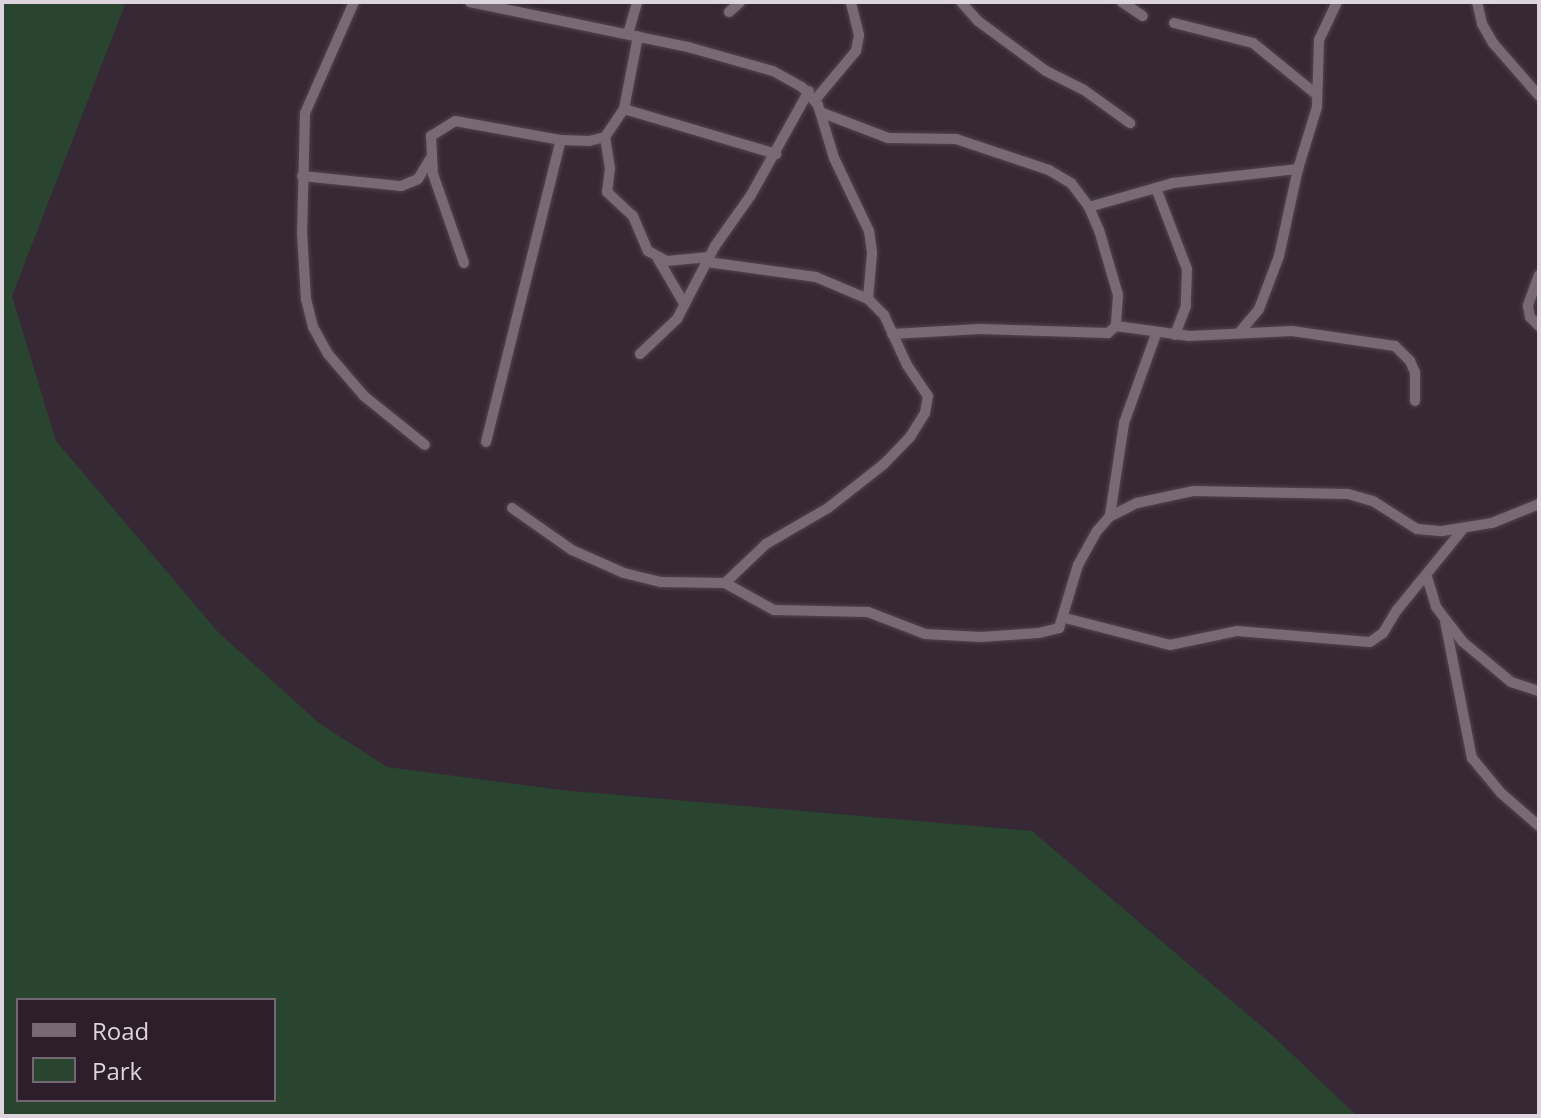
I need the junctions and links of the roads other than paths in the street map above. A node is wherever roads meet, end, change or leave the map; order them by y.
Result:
1 (354, 2) edge
2 (470, 2) edge
3 (637, 2) edge
4 (740, 2) edge
5 (851, 2) edge
6 (962, 2) edge
7 (1122, 2) edge
8 (1337, 2) edge
9 (1477, 2) edge
10 (729, 12) dead end
11 (1143, 16) dead end
12 (1174, 23) dead end
13 (633, 35) junction
14 (1317, 95) junction
15 (812, 96) junction
16 (1539, 96) edge
17 (624, 109) junction
18 (820, 112) junction
19 (1130, 123) dead end
20 (605, 137) junction
21 (561, 140) junction
22 (776, 154) junction
23 (430, 159) junction
24 (1298, 169) junction
25 (302, 176) junction
26 (1156, 188) junction
27 (1089, 207) junction
28 (658, 259) junction
29 (708, 260) junction
30 (464, 263) dead end
31 (1539, 275) edge
32 (868, 299) junction
33 (685, 305) junction
34 (1116, 326) junction
35 (1539, 326) edge
36 (1239, 333) junction
37 (892, 334) junction
38 (1156, 334) junction
39 (1175, 335) junction
40 (640, 354) dead end
41 (1415, 401) dead end
42 (486, 442) dead end
43 (425, 445) dead end
44 (1539, 504) edge
45 (512, 508) dead end
46 (1109, 517) junction
47 (1463, 529) junction
48 (1427, 577) junction
49 (725, 583) junction
50 (1065, 618) junction
51 (1445, 621) junction
52 (1539, 691) edge
53 (1539, 826) edge

1 - 25 street
2 - 13 street
3 - 13 street
4 - 10 street
5 - 15 street
6 - 19 street
7 - 11 street
8 - 14 street
9 - 16 street
12 - 14 street
13 - 15 street
13 - 17 street
14 - 24 street
15 - 18 street
15 - 22 street
17 - 20 street
17 - 22 street
18 - 27 street
18 - 32 street
20 - 21 street
20 - 28 street
21 - 23 street
21 - 42 street
22 - 29 street
23 - 25 street
23 - 30 street
24 - 26 street
24 - 36 street
25 - 43 street
26 - 27 street
26 - 39 street
27 - 34 street
28 - 29 street
28 - 33 street
29 - 32 street
29 - 33 street
31 - 35 street
32 - 37 street
33 - 40 street
34 - 37 street
34 - 38 street
36 - 39 street
36 - 41 street
37 - 49 street
38 - 39 street
38 - 46 street
44 - 47 street
45 - 49 street
46 - 47 street
46 - 50 street
47 - 48 street
48 - 50 street
48 - 51 street
49 - 50 street
51 - 52 street
51 - 53 street

